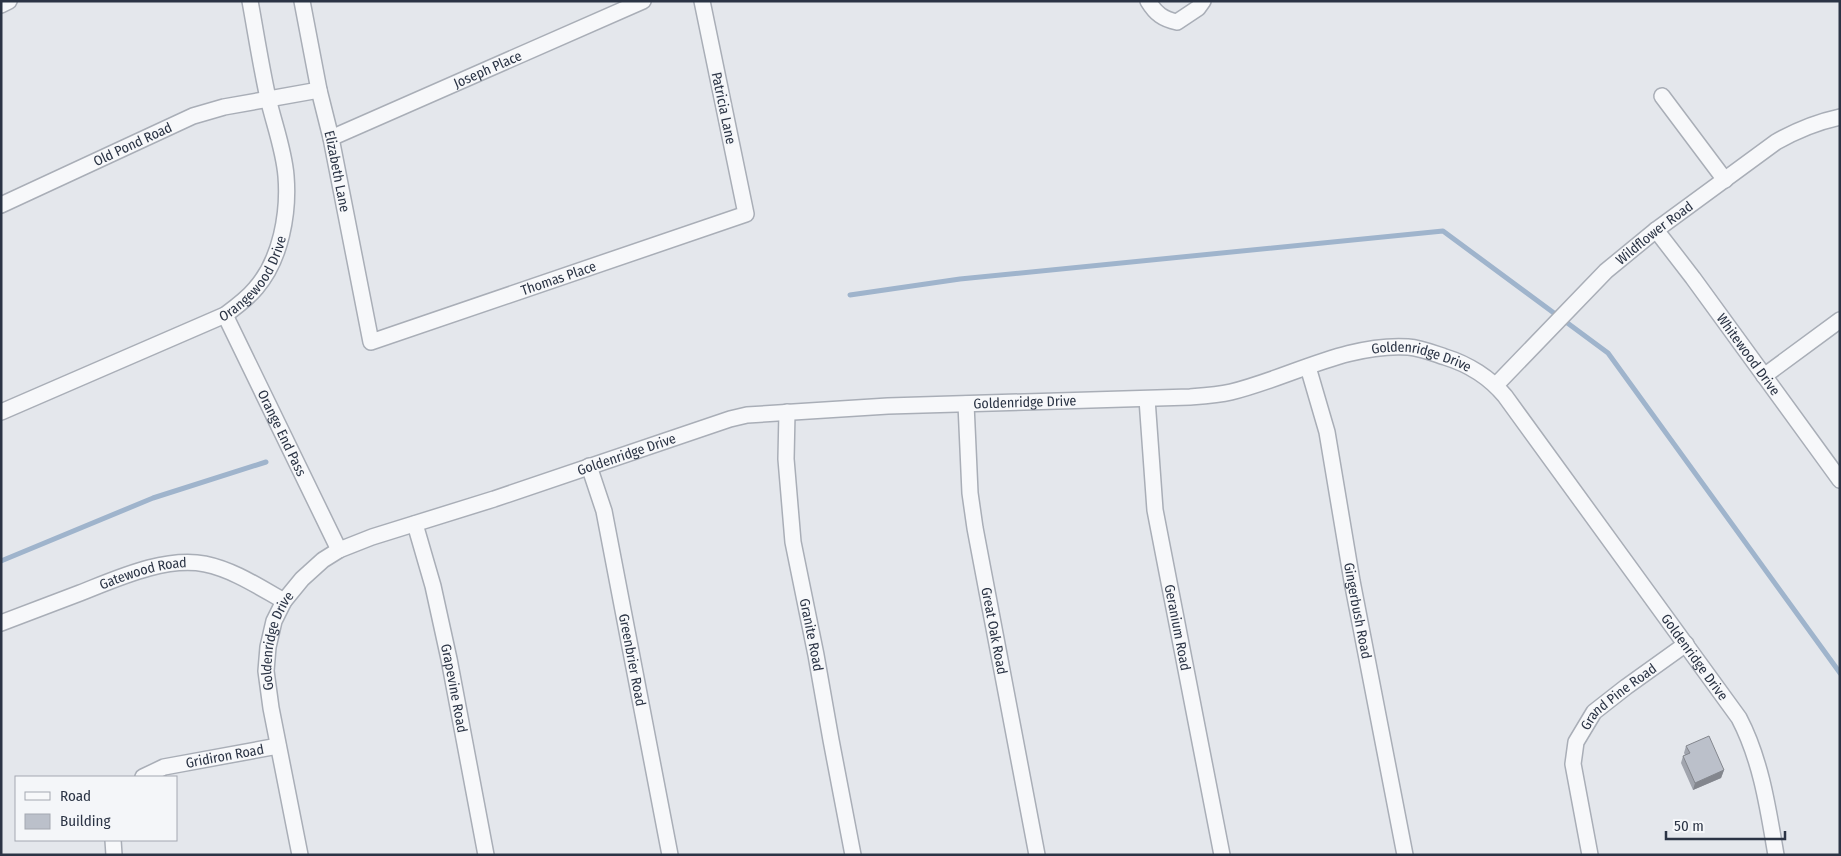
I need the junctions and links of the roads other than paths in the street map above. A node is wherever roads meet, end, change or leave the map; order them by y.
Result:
1 (9, 1) edge
2 (250, 1) edge
3 (302, 1) edge
4 (644, 1) edge
5 (702, 1) edge
6 (1148, 1) edge
7 (1203, 1) edge
8 (1, 5) edge
9 (319, 90) junction
10 (1662, 96) dead end
11 (268, 98) junction
12 (1840, 117) edge
13 (332, 138) junction
14 (1725, 180) junction
15 (1, 205) edge
16 (746, 214) joint
17 (1656, 230) junction
18 (225, 315) junction
19 (1840, 320) edge
20 (371, 342) joint
21 (1308, 367) junction
22 (1764, 376) junction
23 (1496, 385) junction
24 (1147, 399) junction
25 (966, 404) junction
26 (1, 412) edge
27 (787, 412) junction
28 (589, 466) junction
29 (1840, 480) edge
30 (415, 524) junction
31 (339, 550) junction
32 (284, 601) junction
33 (1, 623) edge
34 (1686, 644) junction
35 (278, 746) junction
36 (145, 776) edge
37 (112, 841) edge
38 (114, 855) edge
39 (300, 855) edge
40 (486, 855) edge
41 (670, 855) edge
42 (853, 855) edge
43 (1037, 855) edge
44 (1222, 855) edge
45 (1406, 855) edge
46 (1590, 855) edge
47 (1776, 855) edge

1 - 8 street
2 - 11 street, Orangewood Drive
3 - 9 street, Elizabeth Lane
4 - 13 street, Joseph Place
5 - 16 street, Patricia Lane
6 - 7 street
9 - 11 street, Old Pond Road
9 - 13 street, Elizabeth Lane
10 - 14 street
11 - 15 street, Old Pond Road
11 - 18 street, Orangewood Drive
12 - 14 street, Wildflower Road
13 - 20 street, Elizabeth Lane
14 - 17 street, Wildflower Road
16 - 20 street, Thomas Place
17 - 22 street, Whitewood Drive
17 - 23 street, Wildflower Road
18 - 26 street, Orangewood Drive
18 - 31 street, Orange End Pass
19 - 22 street
21 - 23 street, Goldenridge Drive
21 - 24 street, Goldenridge Drive
21 - 45 street, Gingerbush Road
22 - 29 street, Whitewood Drive
23 - 34 street, Goldenridge Drive
24 - 25 street, Goldenridge Drive
24 - 44 street, Geranium Road
25 - 27 street, Goldenridge Drive
25 - 43 street, Great Oak Road
27 - 28 street, Goldenridge Drive
27 - 42 street, Granite Road
28 - 30 street, Goldenridge Drive
28 - 41 street, Greenbrier Road
30 - 31 street, Goldenridge Drive
30 - 40 street, Grapevine Road
31 - 32 street, Goldenridge Drive
32 - 33 street, Gatewood Road
32 - 35 street, Goldenridge Drive
34 - 46 street, Grand Pine Road
34 - 47 street, Goldenridge Drive
35 - 36 street, Gridiron Road
35 - 39 street, Goldenridge Drive
37 - 38 street

